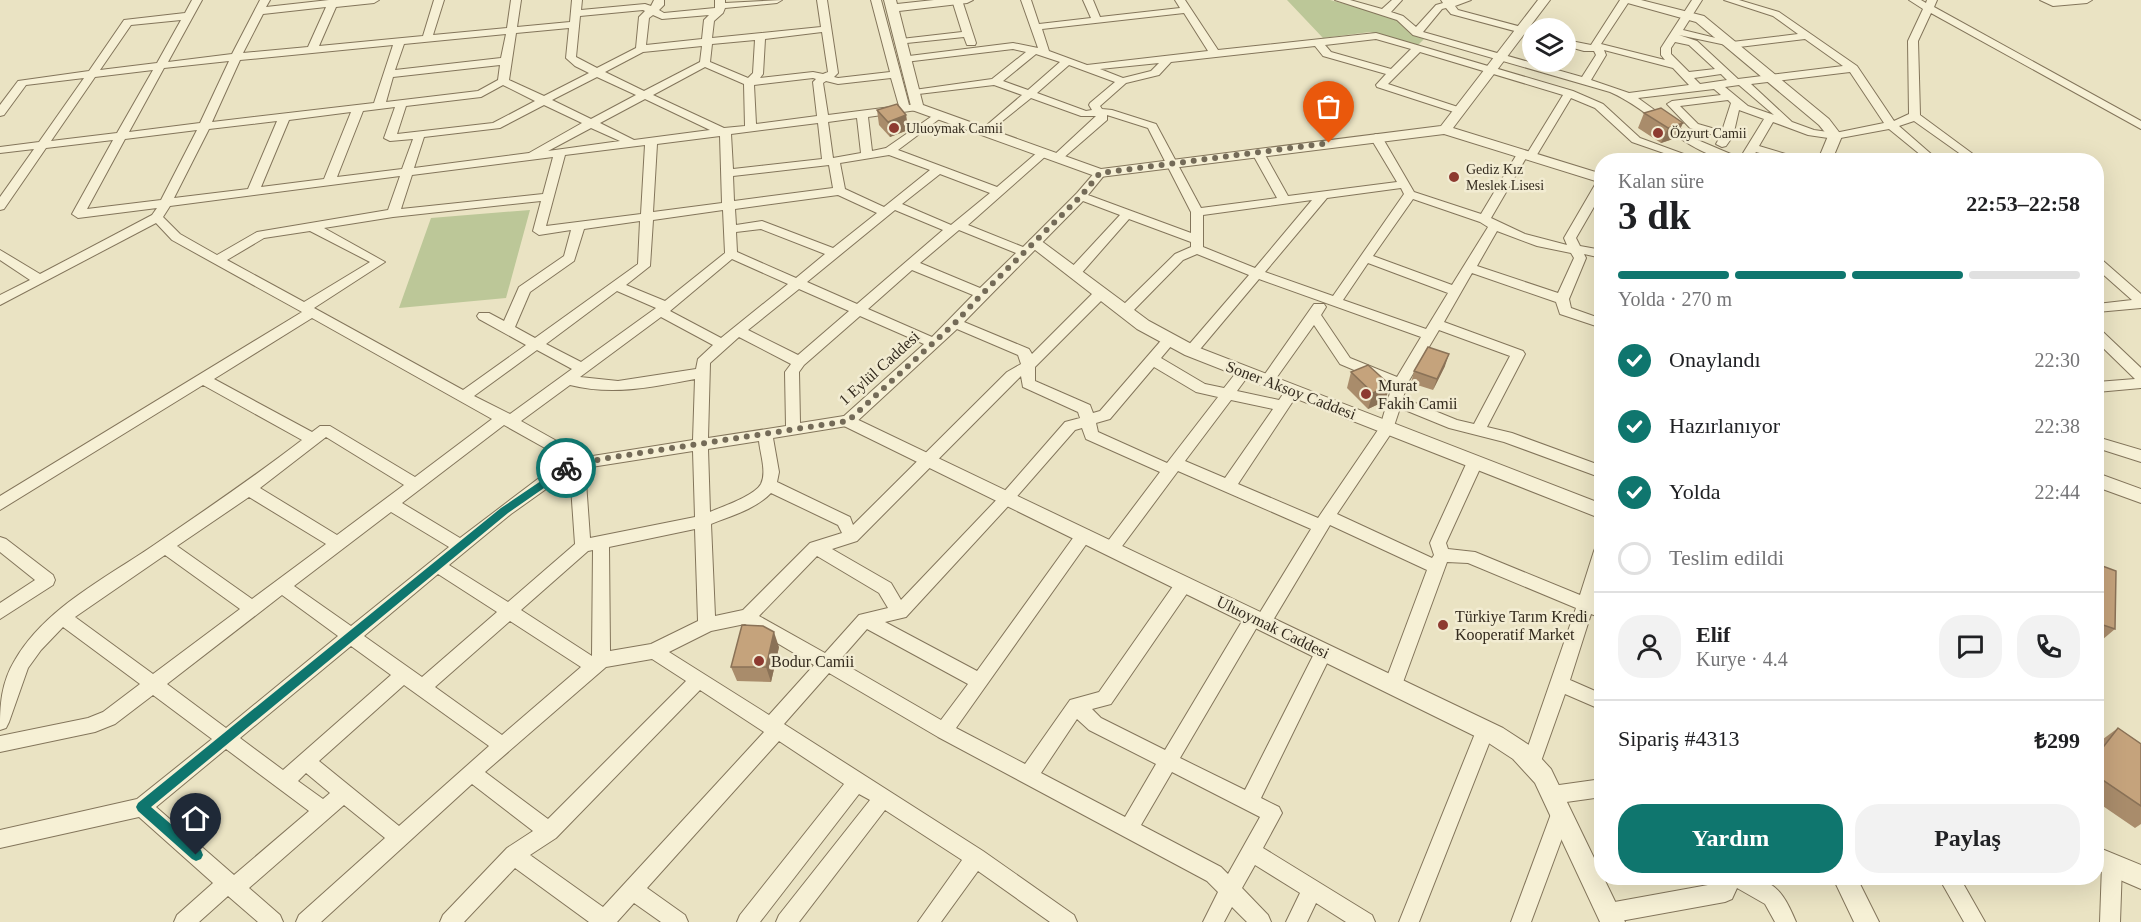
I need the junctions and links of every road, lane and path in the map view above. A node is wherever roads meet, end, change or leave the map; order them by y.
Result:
1 (197, 0) edge
2 (374, 0) edge
3 (439, 0) edge
4 (516, 0) edge
5 (577, 0) edge
6 (659, 0) edge
7 (777, 0) edge
8 (822, 0) edge
9 (876, 0) edge
10 (961, 0) edge
11 (1026, 0) edge
12 (1088, 0) edge
13 (1180, 0) edge
14 (1340, 0) edge
15 (1396, 0) edge
16 (1467, 0) edge
17 (1544, 0) edge
18 (1626, 0) edge
19 (1697, 0) edge
20 (1729, 0) edge
21 (1914, 0) edge
22 (2045, 0) edge
23 (2087, 0) edge
24 (333, 2) edge
25 (1448, 2) edge
26 (891, 4) edge
27 (1931, 4) edge
28 (262, 6) edge
29 (720, 6) edge
30 (1186, 10) junction
31 (653, 11) junction
32 (1384, 13) junction
33 (1688, 15) junction
34 (188, 16) junction
35 (1534, 18) edge
36 (575, 19) junction
37 (1097, 21) junction
38 (1036, 27) junction
39 (826, 29) junction
40 (510, 31) junction
41 (1522, 31) edge
42 (1417, 33) junction
43 (968, 34) junction
44 (1675, 35) junction
45 (759, 36) junction
46 (1808, 36) junction
47 (1522, 37) edge
48 (427, 39) junction
49 (399, 42) junction
50 (706, 42) junction
51 (901, 42) junction
52 (1317, 42) junction
53 (1729, 43) junction
54 (1576, 46) edge
55 (1598, 47) junction
56 (1418, 48) junction
57 (641, 49) junction
58 (312, 50) junction
59 (974, 51) junction
60 (1040, 52) junction
61 (1215, 54) junction
62 (235, 57) junction
63 (1500, 58) junction
64 (905, 59) junction
65 (1168, 59) junction
66 (504, 61) junction
67 (1068, 62) junction
68 (705, 63) junction
69 (161, 65) junction
70 (1673, 65) junction
71 (1085, 68) junction
72 (1853, 68) junction
73 (1492, 69) junction
74 (1723, 71) junction
75 (1394, 72) junction
76 (389, 74) junction
77 (599, 74) junction
78 (896, 74) junction
79 (90, 75) junction
80 (1685, 76) junction
81 (826, 77) junction
82 (1771, 78) junction
83 (503, 81) junction
84 (1122, 81) junction
85 (1585, 81) junction
86 (749, 82) junction
87 (995, 82) junction
88 (1739, 82) junction
89 (1716, 85) junction
90 (1698, 87) junction
91 (914, 93) junction
92 (1569, 93) junction
93 (643, 94) junction
94 (1029, 94) junction
95 (1628, 96) junction
96 (1733, 100) junction
97 (402, 103) junction
98 (544, 103) junction
99 (379, 106) junction
100 (911, 108) junction
101 (358, 109) junction
102 (1460, 111) junction
103 (1097, 113) junction
104 (0, 114) edge
105 (862, 115) junction
106 (938, 115) junction
107 (1915, 116) junction
108 (284, 118) junction
109 (1769, 119) junction
110 (821, 120) junction
111 (589, 124) junction
112 (1891, 125) junction
113 (1694, 126) junction
114 (2141, 126) edge
115 (205, 127) junction
116 (1793, 127) junction
117 (751, 129) junction
118 (1445, 130) junction
119 (985, 132) junction
120 (725, 133) junction
121 (1678, 133) junction
122 (420, 134) junction
123 (121, 136) junction
124 (1727, 136) junction
125 (1835, 136) junction
126 (1376, 137) junction
127 (1689, 140) junction
128 (651, 142) junction
129 (633, 144) junction
130 (42, 145) junction
131 (1752, 147) junction
132 (0, 150) edge
133 (890, 151) junction
134 (1666, 151) junction
135 (1716, 152) joint
136 (560, 153) junction
137 (1043, 153) junction
138 (1258, 153) junction
139 (1672, 153) edge
140 (1749, 153) edge
141 (1772, 153) edge
142 (1828, 153) edge
143 (1925, 153) edge
144 (1966, 153) edge
145 (1527, 155) junction
146 (867, 156) junction
147 (527, 158) junction
148 (1057, 158) junction
149 (831, 161) junction
150 (1172, 164) junction
151 (938, 170) junction
152 (406, 173) junction
153 (727, 173) junction
154 (1100, 173) junction
155 (1594, 178) edge
156 (329, 182) junction
157 (1407, 189) junction
158 (839, 191) junction
159 (997, 191) junction
160 (253, 192) junction
161 (1323, 195) junction
162 (1594, 195) edge
163 (1081, 196) junction
164 (548, 197) junction
165 (1284, 200) junction
166 (167, 203) junction
167 (0, 206) edge
168 (728, 206) junction
169 (890, 208) junction
170 (1197, 212) junction
171 (393, 213) junction
172 (1127, 214) junction
173 (647, 217) junction
174 (157, 218) junction
175 (1489, 223) junction
176 (579, 225) junction
177 (311, 226) junction
178 (955, 227) junction
179 (730, 229) junction
180 (1197, 244) junction
181 (1030, 248) junction
182 (1575, 249) junction
183 (1594, 251) edge
184 (834, 253) junction
185 (0, 254) edge
186 (731, 254) junction
187 (1366, 258) junction
188 (217, 260) junction
189 (910, 264) junction
190 (1470, 268) junction
191 (2104, 269) edge
192 (1074, 273) junction
193 (1256, 273) junction
194 (39, 280) junction
195 (797, 283) junction
196 (616, 286) junction
197 (1456, 291) junction
198 (1101, 293) junction
199 (982, 294) junction
200 (1562, 299) junction
201 (1330, 300) junction
202 (0, 301) edge
203 (2141, 303) edge
204 (2104, 307) edge
205 (663, 309) junction
206 (858, 309) junction
207 (308, 310) junction
208 (1125, 311) junction
209 (1314, 315) junction
210 (484, 316) dead end
211 (1594, 321) edge
212 (955, 323) junction
213 (507, 329) junction
214 (1433, 329) junction
215 (740, 331) junction
216 (1170, 339) junction
217 (2104, 341) edge
218 (934, 343) junction
219 (722, 344) junction
220 (535, 345) junction
221 (1191, 351) junction
222 (1153, 360) junction
223 (799, 362) junction
224 (1028, 366) junction
225 (582, 369) junction
226 (1244, 372) junction
227 (702, 373) junction
228 (2141, 376) edge
229 (568, 379) junction
230 (202, 380) junction
231 (1267, 381) junction
232 (2141, 383) edge
233 (1400, 384) junction
234 (2104, 386) edge
235 (1294, 391) junction
236 (1226, 394) junction
237 (464, 396) junction
238 (1395, 400) junction
239 (1283, 406) junction
240 (507, 419) junction
241 (848, 421) junction
242 (1088, 421) junction
243 (1387, 428) junction
244 (793, 430) junction
245 (1478, 430) junction
246 (765, 434) junction
247 (313, 439) junction
248 (700, 444) junction
249 (2104, 444) edge
250 (2141, 456) edge
251 (927, 460) junction
252 (1475, 462) junction
253 (577, 464) junction
254 (1172, 467) junction
255 (1594, 469) edge
256 (2104, 483) edge
257 (416, 485) junction
258 (769, 485) junction
259 (1228, 486) junction
260 (249, 489) junction
261 (2141, 496) edge
262 (1007, 498) junction
263 (0, 504) edge
264 (391, 504) junction
265 (1594, 509) edge
266 (703, 521) junction
267 (1324, 521) junction
268 (1084, 535) junction
269 (851, 537) junction
270 (601, 542) junction
271 (0, 543) edge
272 (339, 544) junction
273 (165, 546) junction
274 (461, 546) junction
275 (584, 546) junction
276 (816, 547) junction
277 (1111, 549) junction
278 (1439, 561) junction
279 (437, 565) junction
280 (1594, 578) edge
281 (1184, 584) junction
282 (283, 587) junction
283 (1586, 604) junction
284 (1594, 608) edge
285 (253, 609) junction
286 (0, 612) edge
287 (510, 612) junction
288 (900, 612) junction
289 (62, 617) junction
290 (747, 617) junction
291 (865, 620) junction
292 (1258, 620) junction
293 (707, 624) junction
294 (351, 636) junction
295 (654, 651) junction
296 (1323, 651) junction
297 (597, 663) junction
298 (826, 664) junction
299 (404, 674) junction
300 (699, 679) junction
301 (979, 681) junction
302 (1560, 684) junction
303 (153, 685) junction
304 (1393, 685) junction
305 (423, 687) junction
306 (1594, 699) edge
307 (1076, 706) junction
308 (0, 722) edge
309 (774, 728) junction
310 (944, 731) junction
311 (1485, 731) junction
312 (226, 738) junction
313 (0, 744) edge
314 (503, 746) junction
315 (1167, 761) junction
316 (1532, 761) junction
317 (306, 762) junction
318 (471, 773) junction
319 (1028, 776) junction
320 (284, 781) junction
321 (857, 782) junction
322 (1594, 789) edge
323 (344, 793) junction
324 (1552, 795) junction
325 (883, 798) junction
326 (1249, 802) junction
327 (142, 807) junction
328 (324, 811) junction
329 (1562, 814) junction
330 (1128, 829) junction
331 (549, 831) junction
332 (399, 838) junction
333 (0, 839) edge
334 (1252, 852) junction
335 (514, 855) junction
336 (976, 858) junction
337 (2105, 862) edge
338 (2141, 877) edge
339 (1594, 881) edge
340 (231, 885) junction
341 (1596, 885) edge
342 (1728, 885) edge
343 (1751, 885) edge
344 (1848, 885) edge
345 (1953, 885) edge
346 (1312, 889) junction
347 (632, 890) junction
348 (1230, 891) junction
349 (1611, 917) edge
350 (597, 919) edge
351 (184, 922) edge
352 (273, 922) edge
353 (306, 922) edge
354 (450, 922) edge
355 (678, 922) edge
356 (747, 922) edge
357 (786, 922) edge
358 (928, 922) edge
359 (1067, 922) edge
360 (1214, 922) edge
361 (1261, 922) edge
362 (1296, 922) edge
363 (1365, 922) edge
364 (1409, 922) edge
365 (1521, 922) edge
366 (1786, 922) edge
367 (1867, 922) edge
368 (1975, 922) edge
369 (2110, 922) edge

1 - 34 street
2 - 24 street
3 - 48 street
4 - 40 street
5 - 36 street
6 - 31 street
7 - 29 street
8 - 39 street
9 - 78 street
10 - 26 street
10 - 43 street
11 - 38 street
12 - 37 street
13 - 30 street
14 - 32 street
15 - 32 street
16 - 25 street
17 - 35 street
18 - 33 street
18 - 55 street
19 - 33 street
20 - 46 street
21 - 27 street
22 - 23 street
24 - 28 street
24 - 58 street
25 - 41 street
25 - 42 street
26 - 51 street
27 - 107 street
27 - 114 street
28 - 62 street
29 - 31 street
29 - 50 street
30 - 37 street
30 - 61 street
31 - 36 street
31 - 57 street
32 - 42 street
33 - 44 street
33 - 53 street
34 - 69 street
34 - 79 street
36 - 40 street
36 - 77 street
37 - 38 street
38 - 60 street
39 - 45 street
39 - 81 street
40 - 48 street
40 - 66 street
42 - 63 street
43 - 51 street
43 - 59 street
44 - 53 street
44 - 70 street
44 - 74 street
45 - 50 street
45 - 86 street
46 - 53 street
46 - 72 street
47 - 63 street
48 - 49 street
49 - 58 street
49 - 76 street
50 - 57 street
50 - 68 street
51 - 64 street
52 - 56 street
52 - 61 street
52 - 75 street
53 - 82 street
54 - 55 street
55 - 70 street
55 - 85 street
56 - 73 street
56 - 75 street
57 - 77 street
58 - 62 street
59 - 60 street
59 - 64 street
60 - 67 street
60 - 87 street
61 - 65 street
62 - 69 street
62 - 115 street
63 - 73 street
63 - 85 street
64 - 91 street
65 - 71 street
65 - 84 street
66 - 76 street
66 - 83 street
67 - 71 street
67 - 94 street
68 - 86 street
68 - 93 street
69 - 79 street
69 - 123 street
70 - 80 street
71 - 84 street
72 - 82 street
72 - 112 street
73 - 92 street
73 - 102 street
74 - 80 street
74 - 88 street
75 - 102 street
76 - 99 street
77 - 93 street
77 - 98 street
78 - 81 street
78 - 100 street
79 - 104 street
79 - 130 street
80 - 90 street
81 - 86 street
81 - 110 street
82 - 88 street
82 - 125 street
83 - 97 street
83 - 98 street
84 - 103 street
85 - 95 street
86 - 117 street
87 - 91 street
87 - 94 street
88 - 89 street
88 - 116 street
89 - 90 street
89 - 96 street
90 - 95 street
91 - 100 street
92 - 134 street
92 - 145 street
93 - 111 street
93 - 120 street
94 - 103 street
94 - 119 street
95 - 121 street
96 - 109 street
96 - 113 street
96 - 124 street
97 - 99 street
97 - 122 street
98 - 111 street
98 - 122 street
99 - 101 street
100 - 105 street
100 - 106 street
101 - 108 street
101 - 156 street
102 - 118 street
103 - 148 street
103 - 150 street
105 - 110 street
105 - 146 street
106 - 119 street
106 - 133 street
107 - 112 street
107 - 144 street
108 - 115 street
108 - 160 street
109 - 116 street
109 - 131 street
110 - 117 street
110 - 149 street
111 - 129 street
111 - 147 street
112 - 125 street
112 - 143 street
113 - 121 street
113 - 124 street
115 - 123 street
115 - 166 street
116 - 125 street
117 - 120 street
118 - 126 street
118 - 145 street
119 - 137 street
120 - 128 street
120 - 153 street
121 - 127 street
122 - 152 street
123 - 130 street
123 - 166 street
124 - 135 street
125 - 142 street
126 - 138 street
126 - 157 street
127 - 134 street
127 - 135 street
128 - 129 street
128 - 173 street
129 - 136 street
130 - 132 street
130 - 167 street
131 - 140 street
131 - 141 street
133 - 146 street
133 - 151 street
134 - 139 street
136 - 147 street
136 - 164 street
137 - 148 street
137 - 159 street
138 - 150 street
138 - 165 street
145 - 155 street
145 - 175 street
146 - 149 street
147 - 152 street
148 - 154 street
149 - 153 street
149 - 158 street
150 - 154 street
150 - 170 street
151 - 159 street
151 - 169 street
152 - 156 street
152 - 171 street
153 - 168 street
154 - 163 street, 1 Eylül Caddesi
156 - 160 street
157 - 161 street
157 - 175 street
157 - 187 street
158 - 168 street
158 - 169 street
159 - 178 street
160 - 166 street
161 - 165 street
161 - 193 street
162 - 182 street
163 - 172 street
163 - 181 street, 1 Eylül Caddesi
164 - 171 street
164 - 176 street
165 - 170 street
166 - 174 street
168 - 173 street
168 - 179 street
169 - 178 street
169 - 184 street
170 - 180 street
171 - 177 street
172 - 180 street
172 - 192 street
173 - 176 street
173 - 196 street
174 - 188 street
174 - 194 street
175 - 182 street
175 - 190 street
176 - 213 street
177 - 188 street
177 - 207 street
178 - 181 street
178 - 189 street
179 - 184 street
179 - 186 street
180 - 193 street
180 - 208 street
181 - 192 street, Soner Aksoy Caddesi
181 - 199 street, 1 Eylül Caddesi
182 - 183 street
182 - 200 street
184 - 195 street
185 - 194 street
186 - 195 street
186 - 205 street
187 - 197 street
187 - 201 street
188 - 207 street
189 - 199 street
189 - 206 street
190 - 197 street
190 - 200 street
191 - 203 street
192 - 198 street, Soner Aksoy Caddesi
193 - 201 street
193 - 221 street
194 - 202 street
195 - 206 street
195 - 215 street
196 - 205 street
196 - 220 street
197 - 214 street
198 - 208 street, Soner Aksoy Caddesi
198 - 224 street
199 - 212 street, 1 Eylül Caddesi
200 - 211 street
201 - 209 street
201 - 214 street
203 - 204 street
205 - 219 street
205 - 225 street
206 - 218 street
206 - 223 street
207 - 230 street
207 - 237 street
208 - 216 street, Soner Aksoy Caddesi
209 - 231 street
209 - 233 street
210 - 213 street
212 - 218 street, 1 Eylül Caddesi
212 - 224 street
213 - 220 street
214 - 233 street
214 - 245 street
215 - 219 street
215 - 223 street
216 - 221 street, Soner Aksoy Caddesi
216 - 222 street
217 - 228 street
218 - 241 street, 1 Eylül Caddesi
219 - 227 street
220 - 225 street
220 - 237 street
221 - 226 street, Soner Aksoy Caddesi
222 - 236 street
222 - 242 street
223 - 244 street
224 - 242 street
224 - 251 street
225 - 229 street
226 - 231 street, Soner Aksoy Caddesi
226 - 236 street
227 - 229 street
227 - 248 street
229 - 240 street
230 - 247 street
230 - 263 street
231 - 235 street, Soner Aksoy Caddesi
232 - 234 street
233 - 238 street
235 - 239 street
235 - 243 street, Soner Aksoy Caddesi
236 - 239 street
236 - 254 street
237 - 240 street
238 - 243 street
238 - 245 street
239 - 259 street
240 - 253 street
240 - 257 street
241 - 244 street, 1 Eylül Caddesi
241 - 251 street, Uluoymak Caddesi
242 - 254 street
242 - 262 street
243 - 252 street, Soner Aksoy Caddesi
243 - 267 street
244 - 246 street, 1 Eylül Caddesi
245 - 255 street
246 - 248 street, 1 Eylül Caddesi
246 - 258 street
247 - 257 street
247 - 260 street
248 - 253 street, 1 Eylül Caddesi
248 - 266 street
249 - 250 street
251 - 262 street, Uluoymak Caddesi
251 - 269 street
252 - 265 street, Soner Aksoy Caddesi
252 - 278 street
253 - 274 street, 1 Eylül Caddesi
253 - 275 street
254 - 259 street
254 - 277 street
256 - 261 street
257 - 264 street
258 - 266 street
258 - 269 street
259 - 267 street
260 - 272 street
260 - 273 street
262 - 268 street, Uluoymak Caddesi
262 - 288 street
264 - 272 street
264 - 274 street
266 - 270 street
266 - 293 street
267 - 278 street
267 - 292 street
268 - 277 street, Uluoymak Caddesi
268 - 301 street
269 - 276 street
270 - 275 street
270 - 297 street
271 - 286 street
272 - 282 street
273 - 285 street
273 - 289 street
274 - 279 street, 1 Eylül Caddesi
275 - 287 street
276 - 288 street
276 - 290 street
277 - 281 street, Uluoymak Caddesi
278 - 283 street
278 - 304 street
279 - 287 street
279 - 294 street, 1 Eylül Caddesi
280 - 283 street
281 - 292 street, Uluoymak Caddesi
281 - 307 street
282 - 285 street
282 - 294 street
283 - 284 street
283 - 302 street
285 - 303 street
287 - 297 street
287 - 305 street
288 - 291 street
289 - 303 street
289 - 308 street
290 - 293 street
290 - 298 street
291 - 298 street
291 - 301 street
292 - 296 street, Uluoymak Caddesi
292 - 315 street
293 - 295 street
294 - 299 street
294 - 312 street, 1 Eylül Caddesi
295 - 297 street
295 - 300 street
296 - 304 street, Uluoymak Caddesi
296 - 326 street
297 - 314 street
298 - 309 street
298 - 310 street
299 - 305 street
299 - 317 street
300 - 309 street
300 - 331 street
301 - 310 street
302 - 306 street
302 - 316 street
303 - 312 street
303 - 313 street
304 - 311 street, Uluoymak Caddesi
305 - 314 street
307 - 315 street
307 - 319 street
309 - 321 street
309 - 347 street
310 - 319 street
311 - 316 street, Uluoymak Caddesi
311 - 364 street
312 - 320 street
312 - 327 street, 1 Eylül Caddesi
314 - 318 street
315 - 326 street
315 - 330 street
316 - 324 street, Uluoymak Caddesi
317 - 320 street
317 - 323 street
318 - 331 street
318 - 332 street
319 - 330 street
320 - 328 street
321 - 325 street
321 - 356 street
322 - 324 street
323 - 328 street
323 - 332 street
324 - 329 street, Uluoymak Caddesi
325 - 336 street
325 - 357 street
326 - 334 street
327 - 333 street
327 - 340 street
328 - 340 street
329 - 339 street, Uluoymak Caddesi
329 - 365 street
330 - 348 street
331 - 335 street
332 - 353 street
334 - 346 street
334 - 348 street
335 - 350 street
335 - 354 street
336 - 358 street
336 - 359 street
337 - 338 street
337 - 369 street
340 - 351 street
340 - 352 street
341 - 349 street, Uluoymak Caddesi
342 - 349 street
343 - 366 street
344 - 367 street
345 - 368 street
346 - 362 street
346 - 363 street
347 - 350 street
347 - 355 street
348 - 360 street
348 - 361 street

